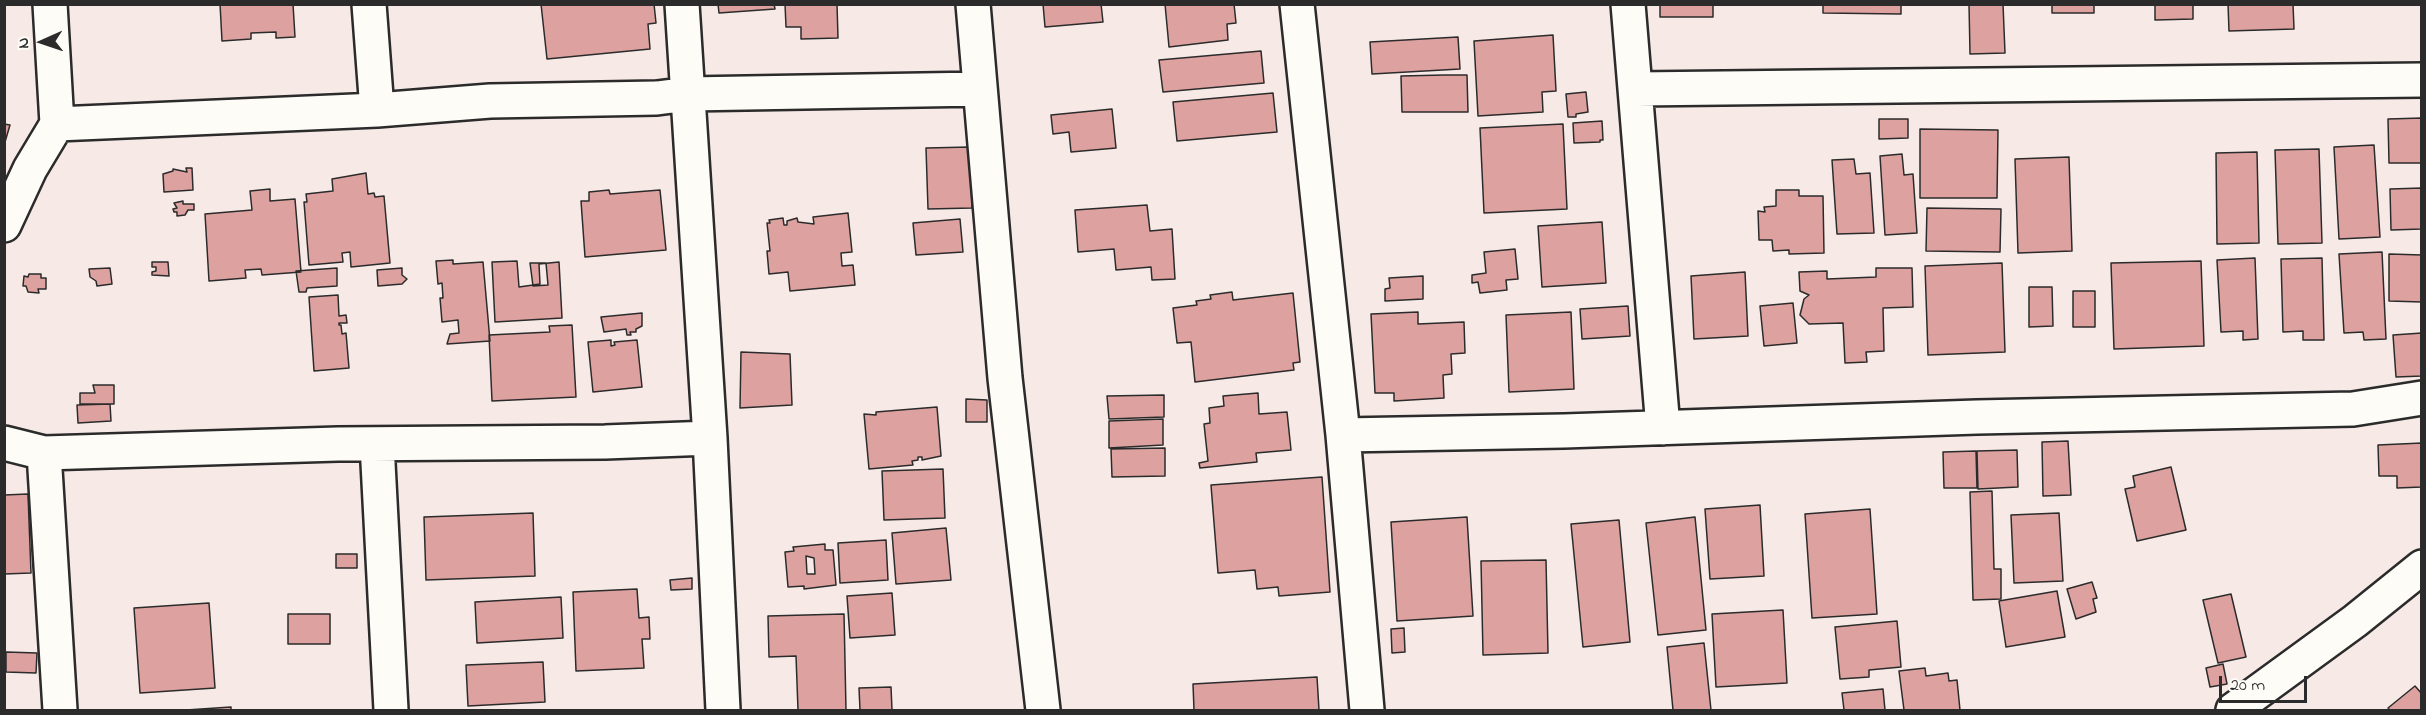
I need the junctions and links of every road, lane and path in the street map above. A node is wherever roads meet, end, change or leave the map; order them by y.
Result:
1 (50, 4) edge
2 (369, 4) edge
3 (682, 4) edge
4 (973, 4) edge
5 (1297, 4) edge
6 (1628, 4) edge
7 (2421, 80) edge
8 (980, 89) junction
9 (1635, 89) junction
10 (688, 94) junction
11 (377, 110) junction
12 (57, 124) junction
13 (4, 225) edge
14 (2421, 399) edge
15 (1663, 428) junction
16 (1343, 435) junction
17 (710, 438) junction
18 (4, 442) edge
19 (377, 444) junction
20 (44, 453) junction
21 (2421, 567) edge
22 (60, 711) edge
23 (391, 711) edge
24 (723, 711) edge
25 (1043, 711) edge
26 (1366, 711) edge
27 (2233, 711) edge

1 - 12 street
2 - 11 street
3 - 10 street
4 - 8 street
5 - 16 street
6 - 9 street
7 - 9 street
8 - 10 street
8 - 25 street
9 - 15 street
10 - 11 street
10 - 17 street
11 - 12 street
12 - 13 street
14 - 15 street
15 - 16 street
16 - 26 street
17 - 19 street
17 - 24 street
18 - 20 street
19 - 20 street
19 - 23 street
20 - 22 street
21 - 27 street

